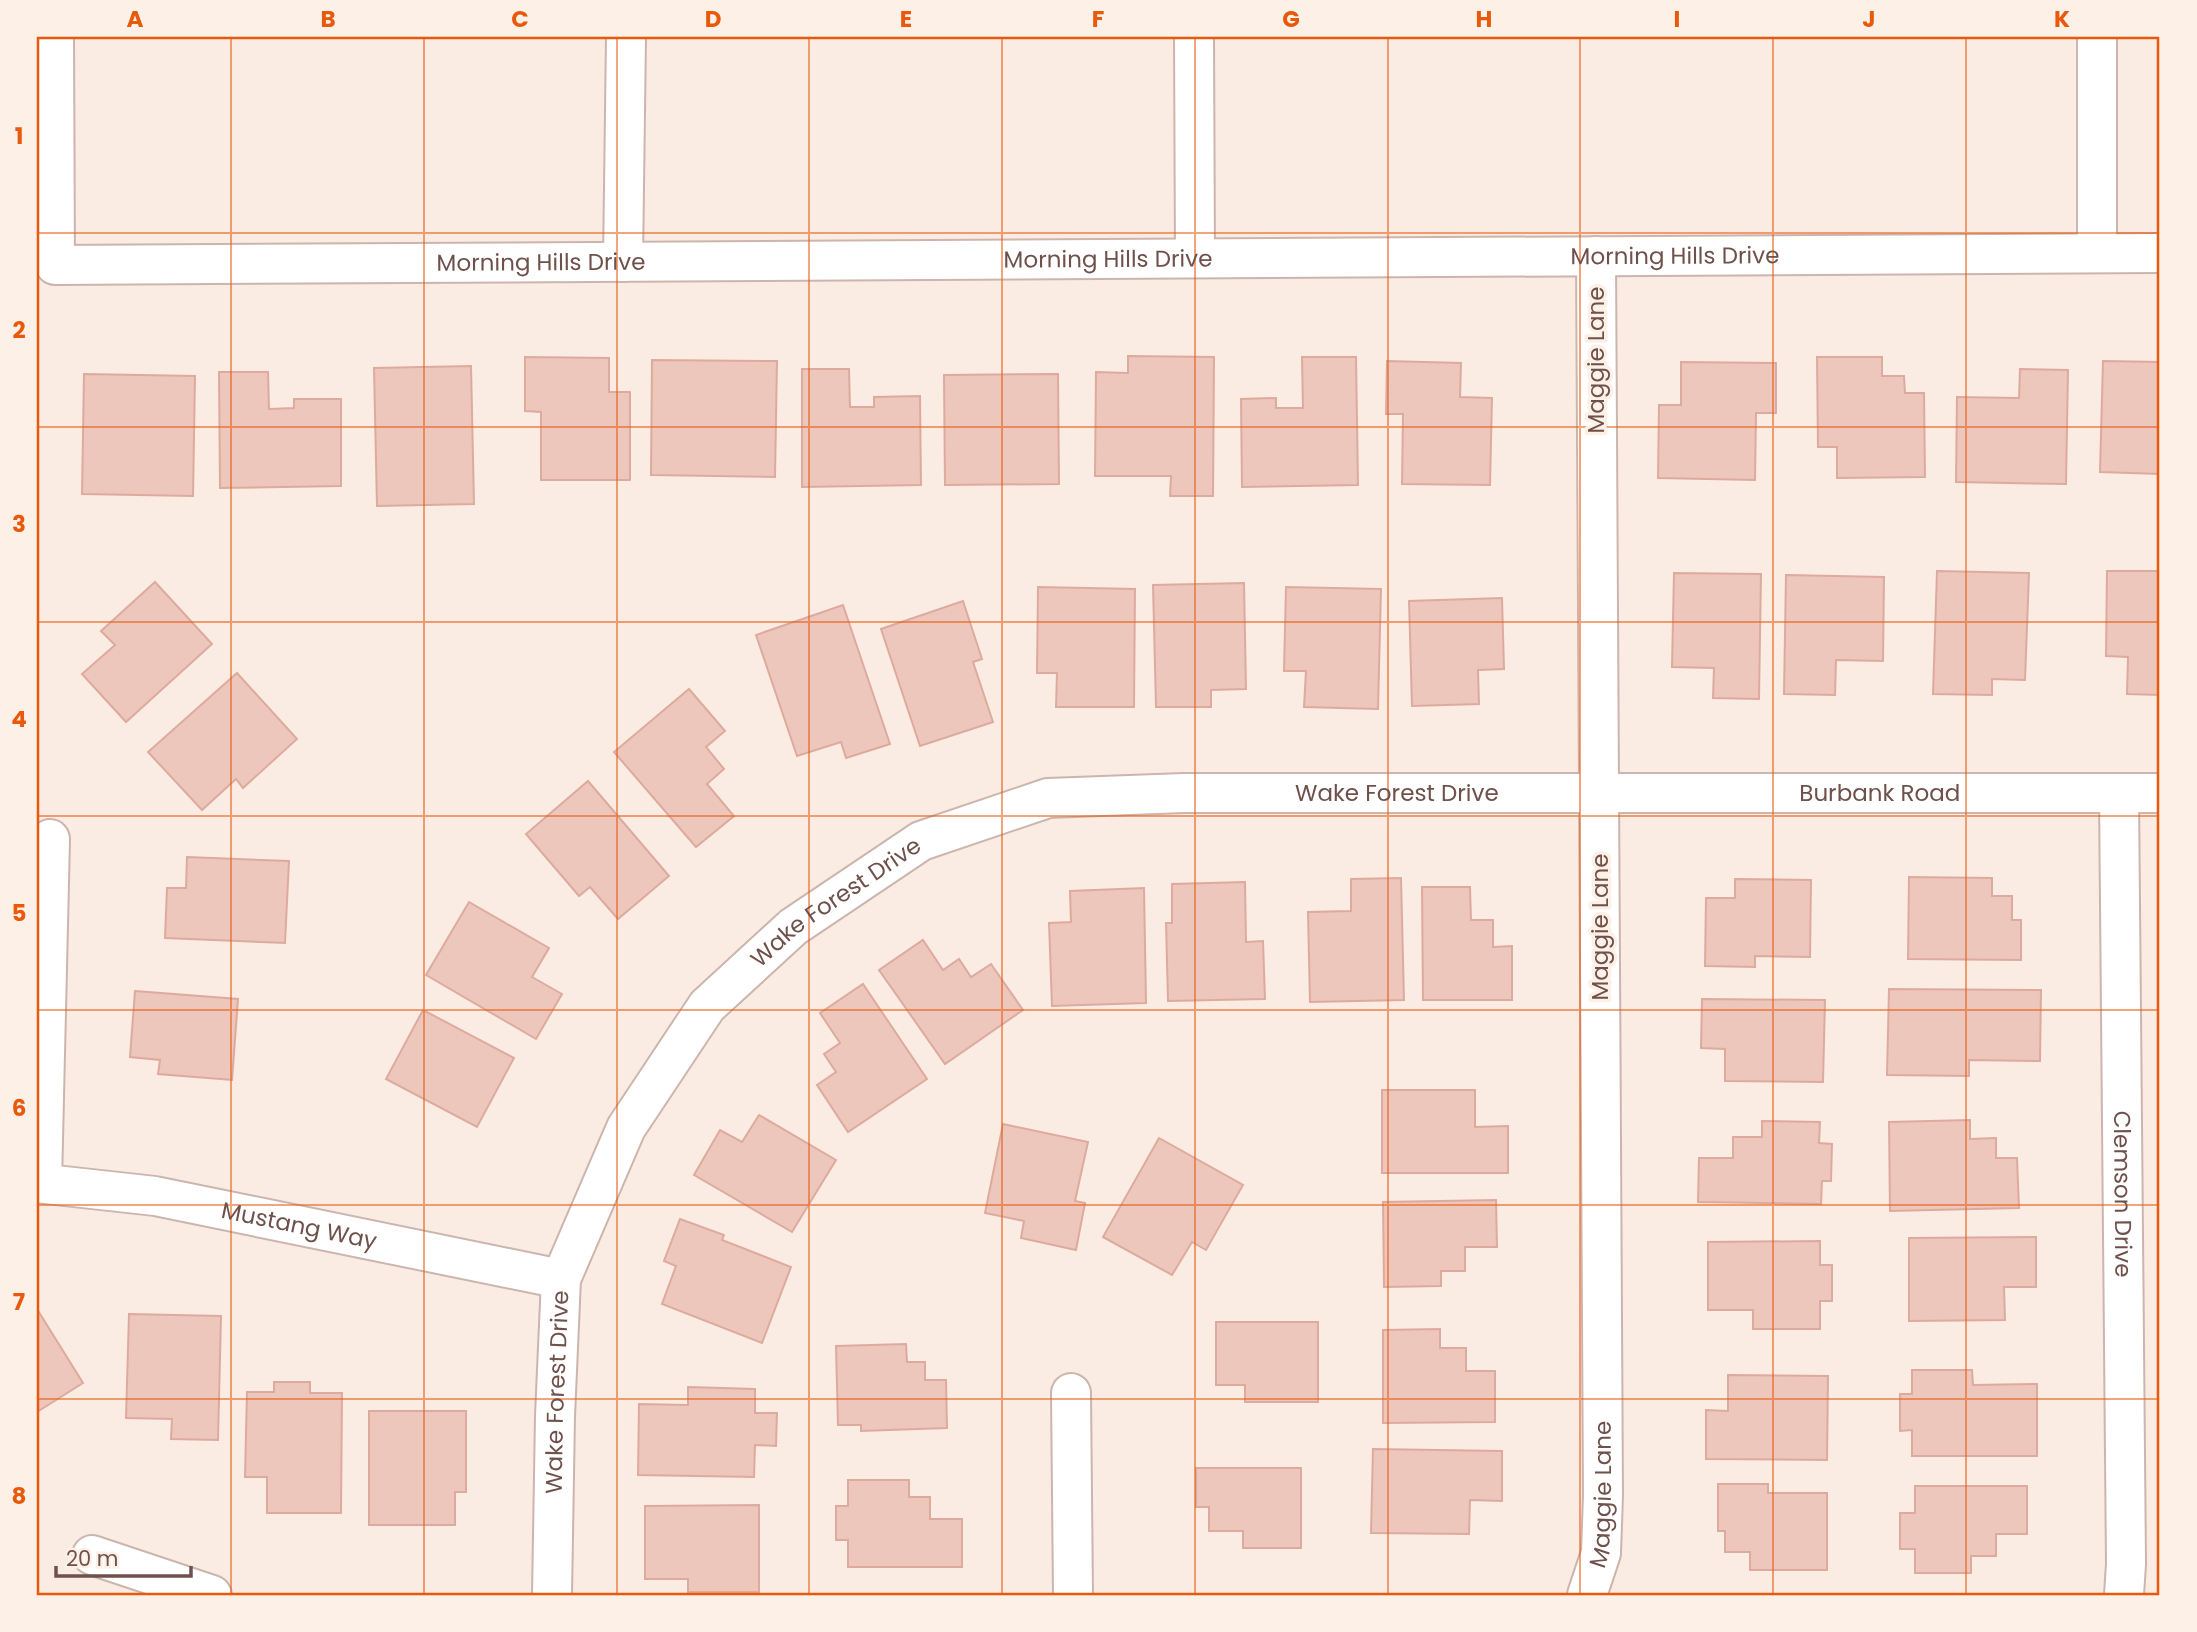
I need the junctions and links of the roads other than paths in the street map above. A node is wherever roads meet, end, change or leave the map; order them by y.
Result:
1 (54, 37) edge
2 (626, 37) edge
3 (1194, 37) edge
4 (2097, 37) edge
5 (2097, 253) junction
6 (2160, 253) edge
7 (1595, 256) junction
8 (1195, 258) junction
9 (624, 262) junction
10 (1600, 793) junction
11 (2119, 793) junction
12 (2160, 793) edge
13 (50, 839) dead end
14 (39, 1183) edge
15 (561, 1279) junction
16 (1071, 1393) dead end
17 (92, 1555) dead end
18 (212, 1595) edge
19 (552, 1595) edge
20 (1073, 1595) edge
21 (1587, 1595) edge
22 (2124, 1595) edge

1 - 9 street, Morning Hills Drive
2 - 9 street
3 - 8 street
4 - 5 street
5 - 6 street, Morning Hills Drive
5 - 7 street, Morning Hills Drive
7 - 8 street, Morning Hills Drive
7 - 10 street, Maggie Lane
8 - 9 street, Morning Hills Drive
10 - 11 street, Burbank Road
10 - 15 street, Wake Forest Drive
10 - 21 street, Maggie Lane
11 - 12 street, Burbank Road
11 - 22 street, Clemson Drive
13 - 14 street
14 - 15 street, Mustang Way
15 - 19 street, Wake Forest Drive
16 - 20 street
17 - 18 street

